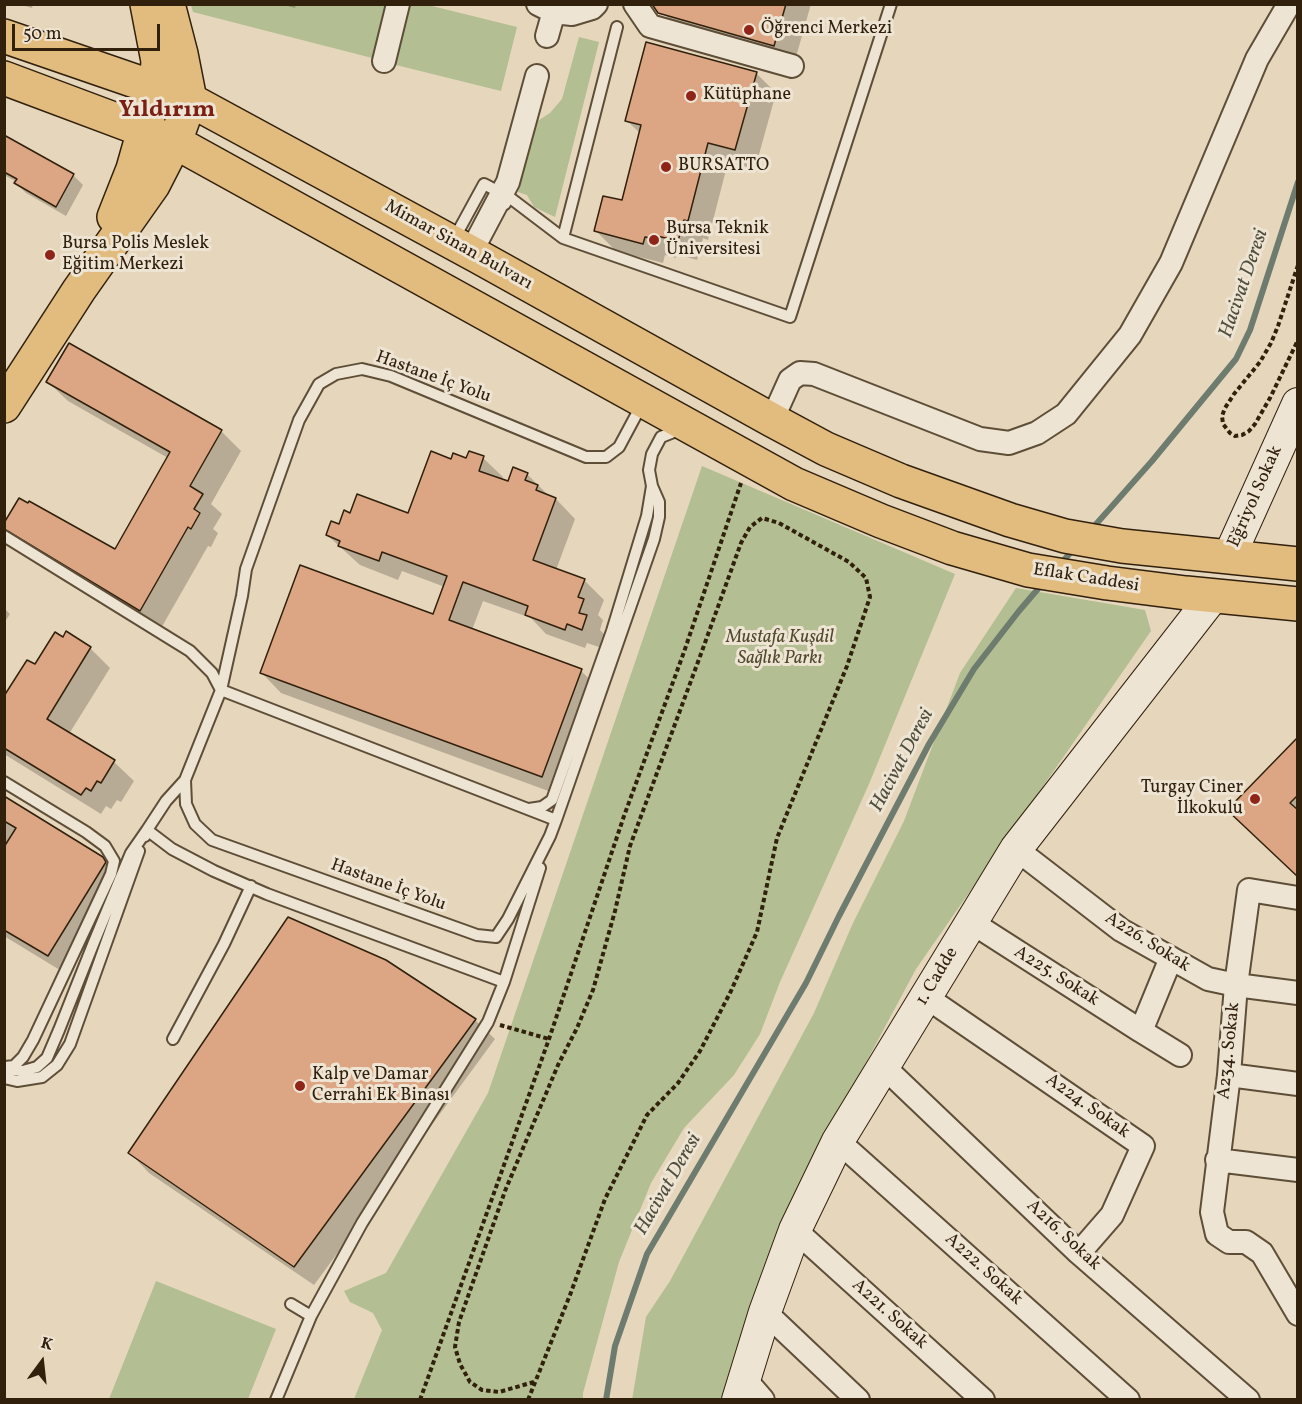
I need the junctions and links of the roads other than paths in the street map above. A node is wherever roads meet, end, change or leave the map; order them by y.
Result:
1 (398, 4) edge
2 (596, 4) edge
3 (635, 4) edge
4 (891, 4) edge
5 (1289, 4) edge
6 (549, 7) edge
7 (155, 10) edge
8 (617, 27) dead end
9 (4, 36) edge
10 (547, 36) dead end
11 (384, 62) dead end
12 (792, 66) dead end
13 (99, 68) junction
14 (537, 76) dead end
15 (4, 78) edge
16 (156, 88) junction
17 (190, 100) junction
18 (145, 131) junction
19 (175, 142) junction
20 (506, 195) junction
21 (563, 238) junction
22 (467, 250) junction
23 (79, 290) junction
24 (644, 401) junction
25 (1298, 404) edge
26 (4, 406) edge
27 (772, 420) junction
28 (695, 429) junction
29 (826, 449) junction
30 (652, 486) junction
31 (4, 536) edge
32 (1217, 556) junction
33 (1298, 564) edge
34 (1199, 595) junction
35 (1298, 604) edge
36 (221, 690) junction
37 (185, 780) junction
38 (4, 782) edge
39 (529, 809) junction
40 (556, 820) junction
41 (147, 830) junction
42 (550, 836) junction
43 (1016, 849) junction
44 (251, 886) junction
45 (1298, 898) edge
46 (971, 922) junction
47 (1171, 958) junction
48 (504, 982) junction
49 (1236, 985) junction
50 (1298, 993) edge
51 (926, 997) junction
52 (1141, 1031) junction
53 (172, 1039) dead end
54 (1180, 1055) dead end
55 (884, 1067) junction
56 (4, 1068) edge
57 (1228, 1075) junction
58 (4, 1078) edge
59 (1298, 1084) edge
60 (838, 1141) junction
61 (1217, 1160) junction
62 (1298, 1170) edge
63 (795, 1230) junction
64 (1079, 1253) junction
65 (291, 1304) dead end
66 (765, 1312) junction
67 (1298, 1314) edge
68 (311, 1316) junction
69 (748, 1392) edge
70 (276, 1400) edge
71 (858, 1400) edge
72 (983, 1400) edge
73 (1128, 1400) edge
74 (1248, 1400) edge

1 - 11 street
2 - 6 street
3 - 12 street
4 - 21 lane
5 - 27 street
6 - 10 street
7 - 13 main road
7 - 16 main road
7 - 17 main road
8 - 21 lane
9 - 13 main road, Mimar Sinan Bulvarı
13 - 16 main road, Mimar Sinan Bulvarı
14 - 20 street
15 - 18 main road
16 - 17 main road, Mimar Sinan Bulvarı
16 - 18 main road
17 - 19 main road
17 - 22 main road, Mimar Sinan Bulvarı
18 - 19 main road
18 - 23 main road
19 - 23 main road
19 - 24 main road
20 - 21 lane
20 - 22 street
22 - 27 main road, Mimar Sinan Bulvarı
23 - 26 main road
24 - 28 main road
24 - 29 main road
24 - 36 lane, Hastane İç Yolu
25 - 32 main road, Eğriyol Sokak
27 - 29 main road, Mimar Sinan Bulvarı
28 - 30 lane, Hastane İç Yolu
28 - 34 main road, Eflak Caddesi
29 - 32 main road, Mimar Sinan Bulvarı
30 - 39 lane
30 - 40 lane, Hastane İç Yolu
31 - 36 lane
32 - 33 main road
34 - 35 main road, Eflak Caddesi
34 - 43 main road, 1. Cadde
36 - 37 lane, Hastane İç Yolu
36 - 39 lane
37 - 41 lane, Hastane İç Yolu
37 - 42 lane, Hastane İç Yolu
38 - 56 lane
39 - 40 lane
40 - 42 lane, Hastane İç Yolu
41 - 44 lane
41 - 56 lane
41 - 58 lane, Hastane İç Yolu
42 - 48 lane
43 - 46 main road, 1. Cadde
43 - 47 street, A226. Sokak
44 - 48 lane
44 - 53 lane
45 - 49 street, A234. Sokak
46 - 51 main road, 1. Cadde
46 - 52 street, A225. Sokak
47 - 49 street, A226. Sokak
47 - 52 street
48 - 68 lane
49 - 50 street, A226. Sokak
49 - 57 street, A234. Sokak
51 - 55 main road, 1. Cadde
51 - 64 street, A224. Sokak
52 - 54 street, A225. Sokak
55 - 60 main road, 1. Cadde
55 - 64 street, A216. Sokak
57 - 59 street
57 - 61 street, A234. Sokak
60 - 63 main road, 1. Cadde
60 - 73 street, A222. Sokak
61 - 62 street
61 - 67 street, A234. Sokak
63 - 66 main road, 1. Cadde
63 - 72 street, A221. Sokak
64 - 74 street, A216. Sokak
65 - 68 lane
66 - 69 main road, 1. Cadde
66 - 71 street
68 - 70 lane

